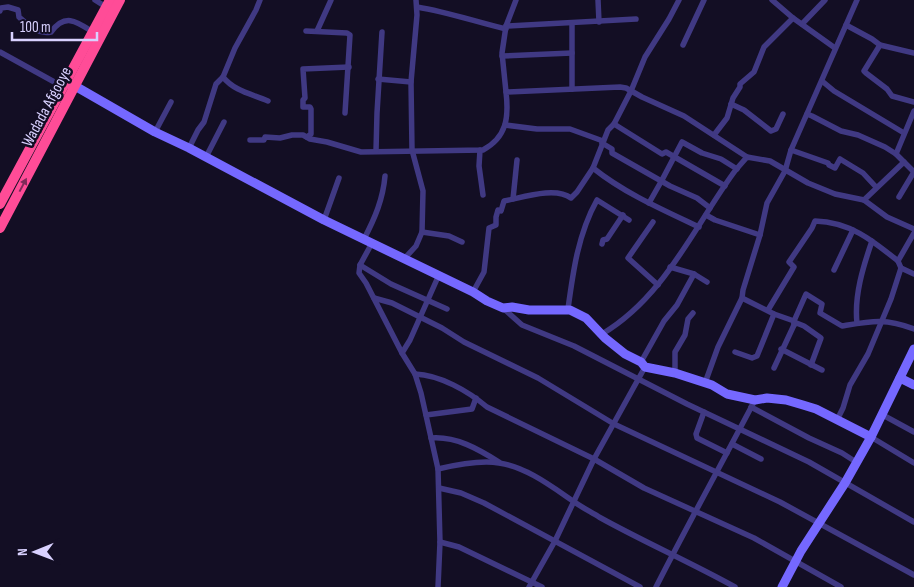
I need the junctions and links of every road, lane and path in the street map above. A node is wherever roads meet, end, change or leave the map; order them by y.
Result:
1 (95, 0) edge
2 (120, 0) edge
3 (260, 0) edge
4 (331, 0) edge
5 (416, 0) edge
6 (516, 0) edge
7 (598, 0) edge
8 (679, 0) edge
9 (704, 0) edge
10 (772, 0) edge
11 (825, 0) edge
12 (857, 0) edge
13 (108, 3) edge
14 (417, 8) junction
15 (0, 11) edge
16 (793, 18) junction
17 (636, 19) dead end
18 (598, 22) junction
19 (572, 23) junction
20 (802, 24) junction
21 (846, 25) junction
22 (506, 27) junction
23 (306, 31) dead end
24 (317, 31) junction
25 (93, 32) junction
26 (382, 32) dead end
27 (683, 45) dead end
28 (880, 45) junction
29 (836, 48) junction
30 (0, 52) edge
31 (572, 53) junction
32 (914, 53) edge
33 (502, 56) junction
34 (349, 68) junction
35 (223, 77) junction
36 (378, 80) junction
37 (822, 81) junction
38 (411, 82) junction
39 (68, 88) junction
40 (572, 89) junction
41 (631, 91) junction
42 (506, 92) junction
43 (268, 101) dead end
44 (171, 102) dead end
45 (914, 102) edge
46 (731, 104) junction
47 (914, 111) edge
48 (345, 113) dead end
49 (783, 114) dead end
50 (807, 114) junction
51 (224, 122) dead end
52 (614, 124) junction
53 (505, 125) junction
54 (155, 132) junction
55 (904, 133) junction
56 (714, 135) junction
57 (307, 137) junction
58 (250, 140) dead end
59 (603, 142) junction
60 (189, 148) junction
61 (412, 150) junction
62 (480, 150) junction
63 (791, 150) junction
64 (376, 151) junction
65 (896, 154) junction
66 (206, 157) junction
67 (674, 157) junction
68 (747, 157) junction
69 (517, 160) dead end
70 (904, 162) junction
71 (593, 168) junction
72 (738, 169) junction
73 (784, 171) junction
74 (914, 172) edge
75 (385, 176) dead end
76 (339, 178) dead end
77 (662, 180) junction
78 (725, 186) junction
79 (876, 187) junction
80 (483, 195) dead end
81 (899, 197) dead end
82 (513, 200) junction
83 (864, 200) junction
84 (648, 203) junction
85 (0, 204) edge
86 (710, 208) junction
87 (706, 214) junction
88 (623, 215) junction
89 (324, 220) junction
90 (629, 220) dead end
91 (652, 222) dead end
92 (699, 227) junction
93 (0, 228) edge
94 (914, 229) edge
95 (853, 230) junction
96 (422, 232) junction
97 (914, 233) edge
98 (760, 235) junction
99 (364, 239) junction
100 (872, 241) junction
101 (462, 242) dead end
102 (372, 243) junction
103 (602, 244) dead end
104 (404, 260) junction
105 (898, 261) junction
106 (360, 265) junction
107 (670, 267) junction
108 (901, 268) junction
109 (834, 270) dead end
110 (694, 274) junction
111 (914, 274) edge
112 (438, 276) junction
113 (707, 282) dead end
114 (658, 285) junction
115 (473, 292) junction
116 (374, 298) junction
117 (742, 298) junction
118 (428, 300) junction
119 (503, 308) junction
120 (447, 309) dead end
121 (568, 309) junction
122 (768, 310) junction
123 (692, 313) dead end
124 (774, 314) junction
125 (419, 317) junction
126 (882, 321) junction
127 (794, 323) junction
128 (857, 323) junction
129 (914, 329) edge
130 (602, 334) junction
131 (914, 349) edge
132 (781, 350) junction
133 (735, 352) dead end
134 (402, 353) junction
135 (643, 364) junction
136 (811, 365) junction
137 (774, 368) dead end
138 (822, 370) dead end
139 (675, 373) junction
140 (415, 374) junction
141 (900, 378) junction
142 (639, 380) junction
143 (705, 383) junction
144 (914, 385) edge
145 (476, 398) junction
146 (753, 403) junction
147 (704, 412) junction
148 (881, 414) junction
149 (426, 415) junction
150 (837, 420) junction
151 (614, 424) junction
152 (741, 429) junction
153 (914, 432) edge
154 (871, 437) junction
155 (431, 438) junction
156 (732, 444) junction
157 (727, 453) junction
158 (594, 459) junction
159 (761, 460) dead end
160 (856, 462) junction
161 (500, 463) junction
162 (914, 463) edge
163 (438, 469) junction
164 (715, 472) junction
165 (845, 482) junction
166 (439, 488) junction
167 (574, 502) junction
168 (696, 510) junction
169 (819, 522) junction
170 (914, 522) edge
171 (555, 541) junction
172 (440, 542) junction
173 (673, 555) junction
174 (795, 561) junction
175 (914, 575) edge
176 (530, 584) edge
177 (438, 586) edge
178 (447, 587) edge
179 (542, 587) edge
180 (640, 587) edge
181 (656, 587) edge
182 (735, 587) edge
183 (782, 587) edge
184 (841, 587) edge

1 - 13 street
2 - 39 highway, Wadada Afgooye
3 - 35 street
4 - 24 street
5 - 14 street
6 - 22 street
7 - 18 street
8 - 41 street
9 - 27 street
10 - 16 street
11 - 20 street
12 - 21 street
13 - 25 highway, Wadada Afgooye
14 - 22 street
14 - 38 street
15 - 25 street
16 - 20 street
16 - 46 street
17 - 18 street
18 - 19 street
19 - 22 street
19 - 31 street
20 - 29 street
21 - 28 street
21 - 29 street
22 - 33 street
23 - 24 street
24 - 34 street
25 - 39 highway, Wadada Afgooye
26 - 36 street
28 - 32 street
28 - 45 street
29 - 37 street
30 - 39 street
31 - 33 street
31 - 40 street
33 - 42 street
34 - 48 street
34 - 57 street
35 - 43 street
35 - 60 street
36 - 38 street
36 - 64 street
37 - 50 street
37 - 55 street
38 - 61 street
39 - 54 street
39 - 85 highway, Wadada Afgooye
93 -> 39 highway, Wadada Afgooye
40 - 41 street
40 - 42 street
41 - 52 street
41 - 56 street
42 - 53 street
44 - 54 street
46 - 49 street
46 - 56 street
47 - 55 street
50 - 63 street
50 - 65 street
51 - 66 street
52 - 59 street
52 - 67 street
53 - 59 street
53 - 62 street
54 - 60 street
55 - 65 street
56 - 68 street
57 - 58 street
57 - 64 street
59 - 71 street
59 - 77 street
60 - 66 street
61 - 62 street
61 - 64 street
61 - 96 street
62 - 80 street
63 - 73 street
63 - 79 street
65 - 70 street
66 - 89 street
67 - 72 street
67 - 77 street
67 - 78 street
68 - 72 street
68 - 73 street
69 - 82 street
70 - 74 street
70 - 79 street
71 - 82 street
71 - 84 street
72 - 78 street
73 - 83 street
73 - 98 street
74 - 81 street
75 - 99 street
76 - 89 street
77 - 84 street
77 - 86 street
78 - 86 street
79 - 83 street
82 - 115 street
83 - 94 street
84 - 92 street
86 - 87 street
87 - 92 street
87 - 98 street
88 - 90 street
88 - 103 street
88 - 121 street
89 - 99 street
91 - 114 street
92 - 107 street
95 - 100 street
95 - 109 street
95 - 122 street
96 - 101 street
96 - 104 street
97 - 105 street
98 - 117 street
99 - 102 street
100 - 105 street
100 - 128 street
102 - 104 street
102 - 106 street
104 - 112 street
105 - 108 street
106 - 116 street
106 - 118 street
107 - 110 street
107 - 114 street
108 - 111 street
108 - 126 street
110 - 113 street
110 - 135 street
112 - 115 street
112 - 118 street
114 - 130 street
115 - 119 street
116 - 125 street
116 - 134 street
117 - 122 street
117 - 143 street
118 - 120 street
118 - 125 street
119 - 121 street
119 - 142 street
121 - 130 street
122 - 124 street
123 - 139 street
124 - 127 street
124 - 133 street
125 - 134 street
125 - 151 street
126 - 128 street
126 - 129 street
126 - 150 street
127 - 128 street
127 - 132 street
127 - 136 street
130 - 135 street
131 - 141 street
132 - 136 street
132 - 137 street
134 - 140 street
135 - 139 street
135 - 142 street
136 - 138 street
139 - 143 street
140 - 145 street
140 - 149 street
141 - 144 street
141 - 148 street
142 - 147 street
142 - 151 street
143 - 146 street
145 - 149 street
145 - 158 street
146 - 150 street
146 - 152 street
146 - 160 street
147 - 152 street
147 - 157 street
148 - 153 street
148 - 154 street
149 - 155 street
150 - 154 street
151 - 158 street
151 - 164 street
152 - 156 street
152 - 165 street
154 - 160 street
154 - 162 street
155 - 161 street
155 - 163 street
156 - 157 street
156 - 159 street
157 - 164 street
158 - 167 street
158 - 168 street
160 - 165 street
161 - 163 street
161 - 167 street
163 - 166 street
164 - 168 street
164 - 169 street
165 - 169 street
165 - 170 street
166 - 171 street
166 - 172 street
167 - 171 street
167 - 173 street
168 - 173 street
168 - 174 street
169 - 174 street
169 - 175 street
171 - 176 street
171 - 180 street
172 - 176 street
172 - 177 street
173 - 181 street
173 - 182 street
174 - 183 street
174 - 184 street
176 - 179 street
177 - 178 street

